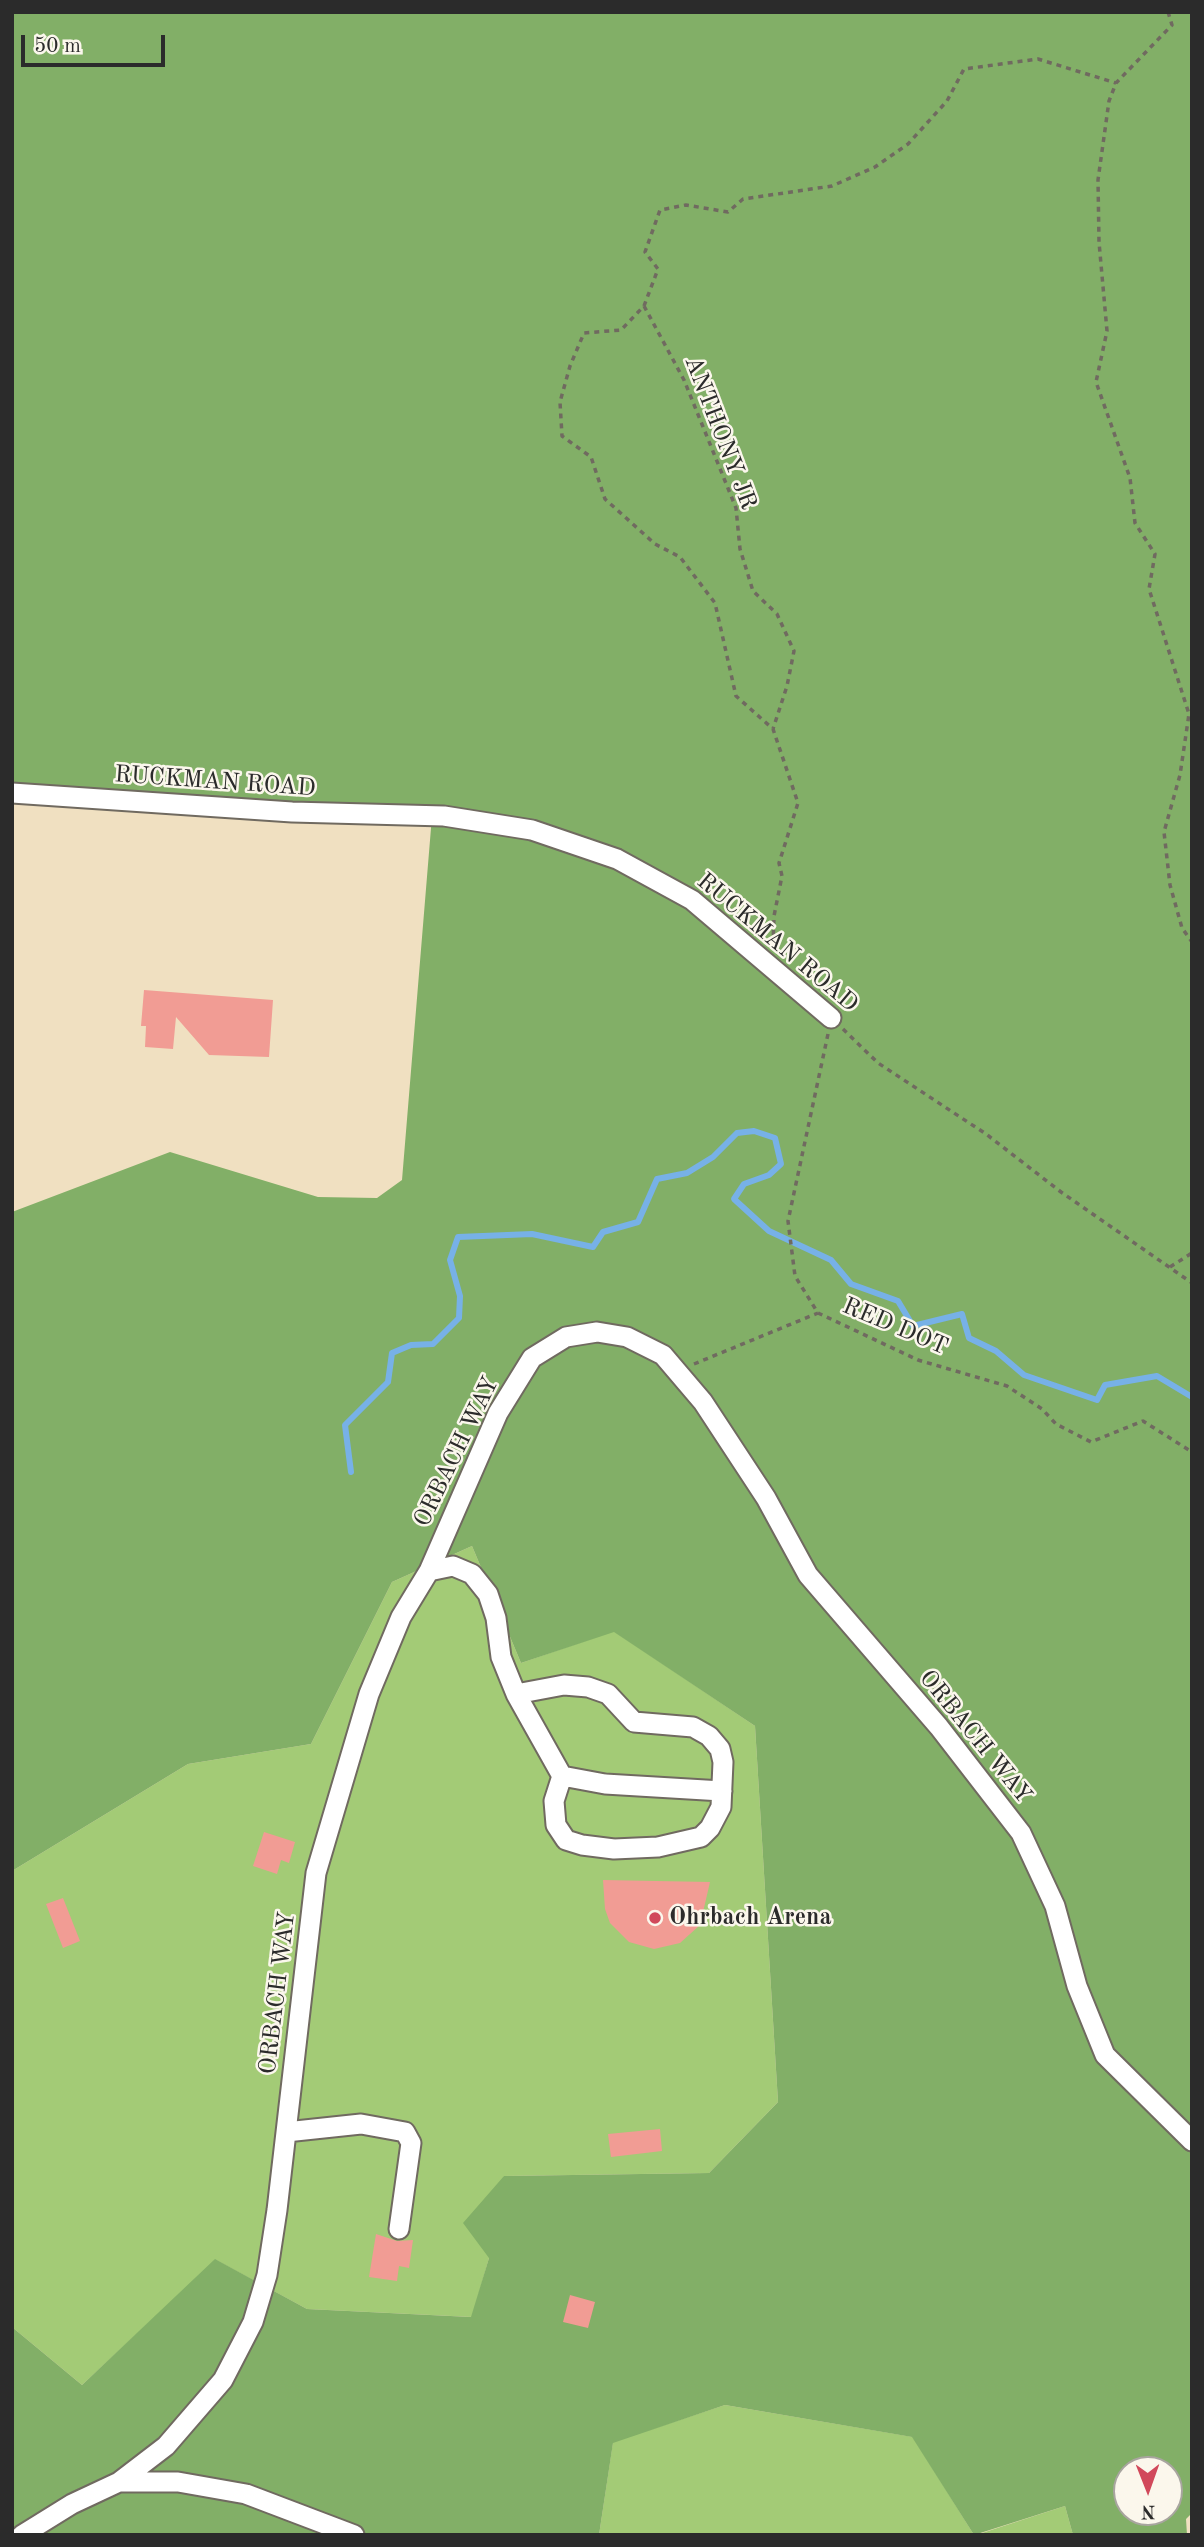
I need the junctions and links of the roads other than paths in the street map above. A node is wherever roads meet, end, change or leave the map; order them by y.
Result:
1 (12, 793) edge
2 (831, 1018) road end
3 (429, 1570) junction
4 (516, 1694) junction
5 (562, 1776) junction
6 (722, 1791) junction
7 (286, 2132) junction
8 (1192, 2141) edge
9 (399, 2229) dead end
10 (119, 2482) junction
11 (22, 2535) edge
12 (354, 2535) edge

1 - 2 street, RUCKMAN ROAD
3 - 4 street
3 - 7 street, ORBACH WAY
3 - 8 street, ORBACH WAY
4 - 5 street
4 - 6 street
5 - 6 street
5 - 6 street
7 - 9 street
7 - 10 street, ORBACH WAY
10 - 11 street, ORBACH WAY
10 - 12 street

